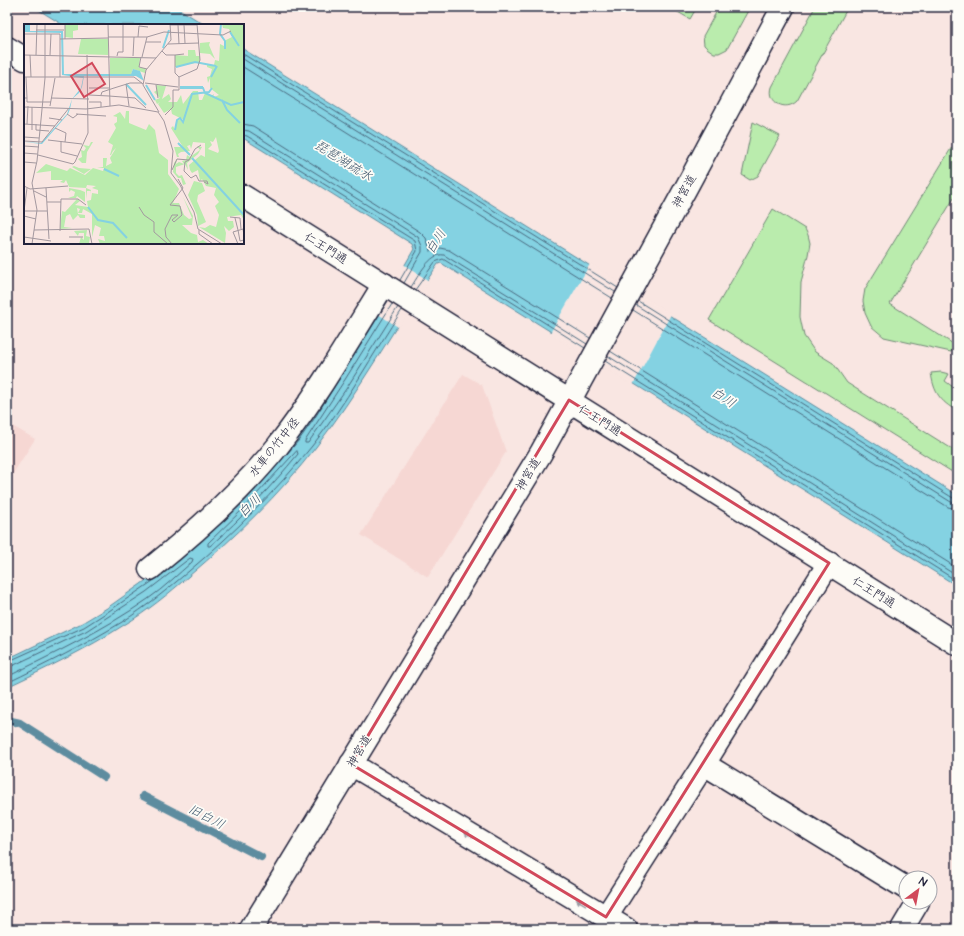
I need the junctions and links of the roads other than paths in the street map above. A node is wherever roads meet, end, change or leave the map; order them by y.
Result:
1 (783, 7) edge
2 (7, 48) edge
3 (24, 58) edge
4 (244, 197) edge
5 (386, 286) junction
6 (569, 400) junction
7 (829, 563) junction
8 (150, 569) dead end
9 (957, 644) edge
10 (351, 764) junction
11 (704, 764) junction
12 (898, 883) edge
13 (913, 910) edge
14 (606, 917) junction
15 (251, 929) edge
16 (626, 929) edge
17 (902, 929) edge

1 - 6 street, 神宮道
2 - 3 street
4 - 5 street, 仁王門通
5 - 6 street, 仁王門通
5 - 8 street, 水車の竹中径
6 - 7 street, 仁王門通
6 - 10 street, 神宮道
7 - 9 street, 仁王門通
7 - 11 street
14 -> 10 street
10 - 15 street, 神宮道
11 - 12 street
11 - 14 street
13 - 17 street
14 - 16 street

